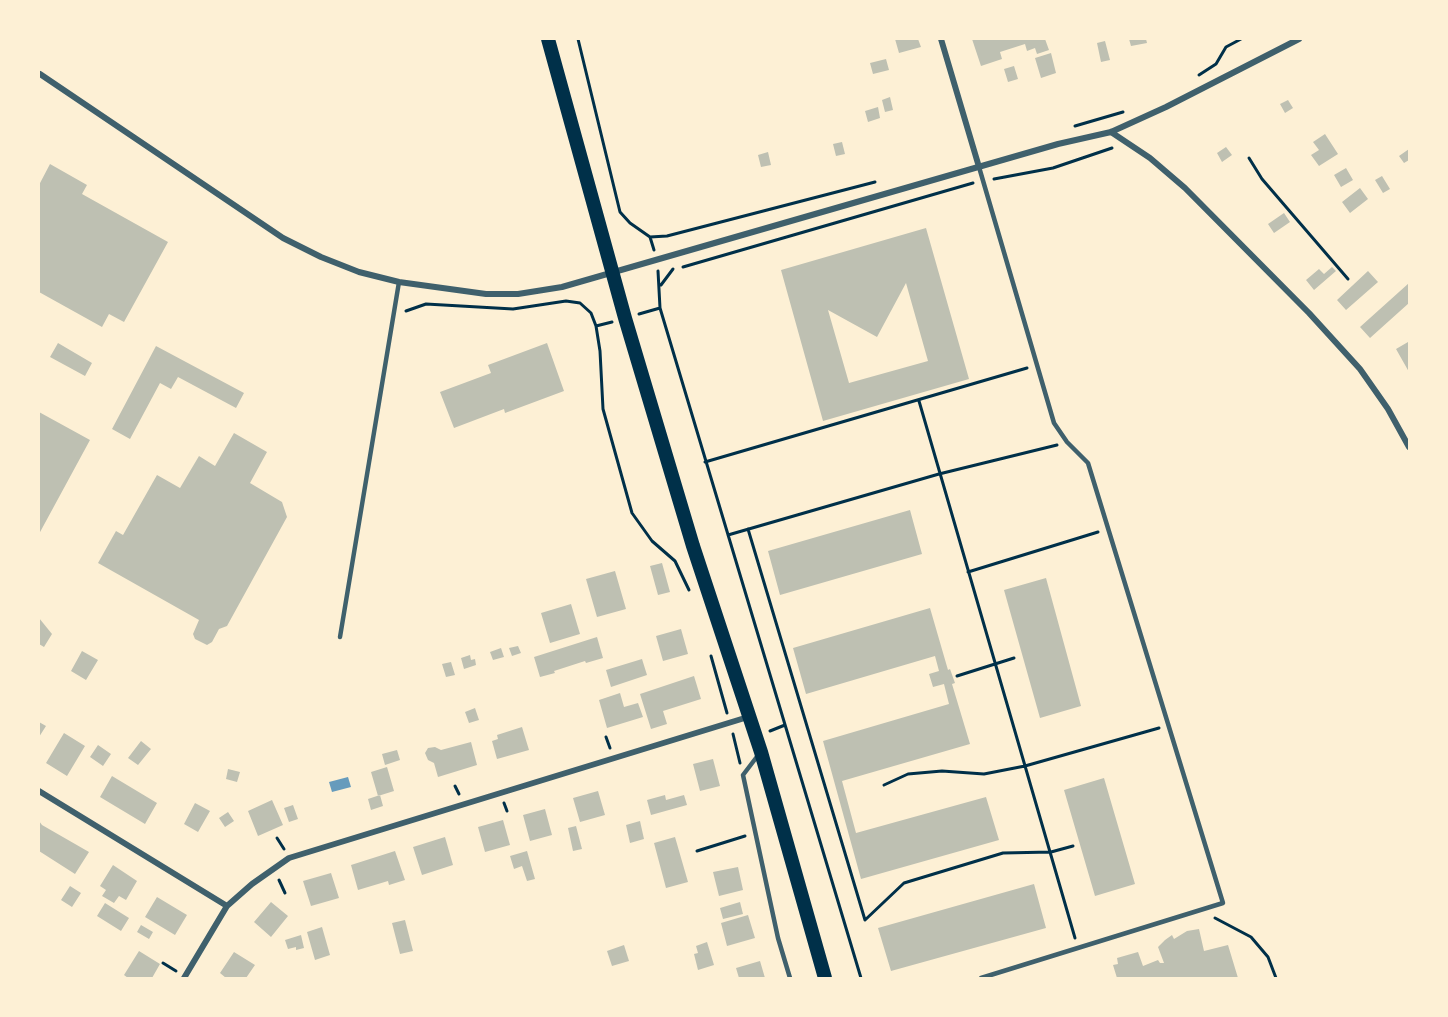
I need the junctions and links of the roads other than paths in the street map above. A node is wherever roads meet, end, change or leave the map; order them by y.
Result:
1 (548, 39) edge
2 (941, 39) edge
3 (1299, 39) edge
4 (39, 74) edge
5 (1111, 132) junction
6 (979, 167) junction
7 (612, 273) junction
8 (399, 282) junction
9 (1409, 447) edge
10 (340, 637) dead end
11 (749, 717) junction
12 (761, 752) junction
13 (39, 791) edge
14 (227, 906) junction
15 (184, 978) edge
16 (790, 978) edge
17 (825, 978) edge
18 (981, 978) edge

1 - 7 main road
2 - 6 street
3 - 5 street
4 - 8 street
5 - 6 street
5 - 9 street
6 - 7 street
6 - 18 lane
7 - 8 street
7 - 11 main road
8 - 10 lane
11 - 12 main road
11 - 14 street
12 - 16 lane
12 - 17 main road
13 - 14 street
14 - 15 street

